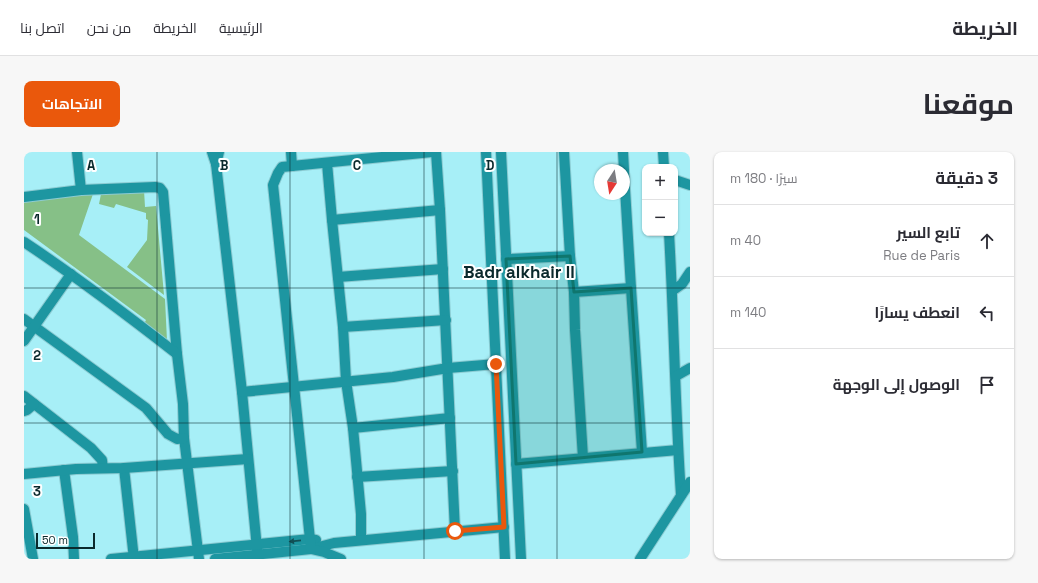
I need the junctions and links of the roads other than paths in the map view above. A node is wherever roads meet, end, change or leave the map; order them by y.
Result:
1 (77, 152) edge
2 (212, 152) edge
3 (219, 152) edge
4 (291, 152) edge
5 (432, 152) edge
6 (436, 152) edge
7 (486, 152) edge
8 (501, 152) edge
9 (564, 152) edge
10 (623, 152) edge
11 (663, 152) edge
12 (327, 163) junction
13 (216, 164) junction
14 (624, 164) edge
15 (664, 164) edge
16 (292, 166) junction
17 (678, 181) edge
18 (690, 185) edge
19 (81, 190) junction
20 (24, 197) edge
21 (626, 200) edge
22 (440, 210) junction
23 (332, 220) junction
24 (669, 236) edge
25 (24, 242) edge
26 (570, 256) junction
27 (506, 259) junction
28 (443, 269) junction
29 (690, 272) edge
30 (72, 274) junction
31 (338, 277) junction
32 (631, 288) junction
33 (672, 291) junction
34 (574, 292) junction
35 (24, 319) edge
36 (446, 320) junction
37 (34, 326) junction
38 (343, 327) junction
39 (24, 341) edge
40 (177, 354) junction
41 (496, 364) junction
42 (448, 368) junction
43 (690, 368) edge
44 (676, 376) junction
45 (346, 381) junction
46 (294, 387) junction
47 (242, 392) junction
48 (24, 396) edge
49 (34, 404) junction
50 (24, 411) edge
51 (450, 418) junction
52 (353, 428) junction
53 (184, 438) junction
54 (678, 450) junction
55 (642, 452) junction
56 (583, 458) junction
57 (248, 459) junction
58 (188, 464) junction
59 (516, 464) junction
60 (103, 468) junction
61 (124, 468) junction
62 (64, 470) junction
63 (453, 471) junction
64 (24, 474) edge
65 (357, 477) junction
66 (690, 482) edge
67 (681, 495) junction
68 (24, 509) edge
69 (504, 527) junction
70 (455, 531) junction
71 (361, 540) junction
72 (311, 544) junction
73 (257, 553) edge
74 (198, 555) edge
75 (134, 558) edge
76 (33, 559) edge
77 (74, 559) edge
78 (111, 559) edge
79 (215, 559) edge
80 (340, 559) edge
81 (505, 559) edge
82 (521, 559) edge
83 (640, 559) edge

1 - 19 street
2 - 13 street
3 - 13 street
4 - 16 street
5 - 12 street
6 - 22 street
7 - 41 street
8 - 27 street
9 - 26 street
10 - 14 street
11 - 15 street
12 - 16 street
12 - 23 street
13 - 47 street
16 - 46 street
17 - 18 street
19 - 20 street
19 - 40 street
21 - 32 street
22 - 23 street
22 - 28 street
23 - 31 street
24 - 33 street
25 - 30 street
26 - 27 street
26 - 34 street
27 - 59 street
28 - 31 street
28 - 36 street
29 - 33 street
30 - 37 street
30 - 40 street
31 - 38 street
32 - 34 street
32 - 55 street
33 - 44 street
34 - 56 street
35 - 37 street
36 - 38 street
36 - 42 street
37 - 39 street
37 - 53 street
38 - 45 street
40 - 53 street
41 - 42 street
41 - 69 street
42 - 45 street
42 - 51 street
43 - 44 street
44 - 54 street
45 - 46 street
45 - 52 street
46 - 47 street
46 - 72 street
47 - 57 street
48 - 49 street
49 - 50 street
49 - 60 street
51 - 52 street
51 - 63 street
52 - 65 street
53 - 58 street
54 - 55 street
54 - 67 street
55 - 56 street
56 - 59 street
57 - 58 street
57 - 73 street
58 - 61 street
58 - 74 street
59 - 82 street
60 - 61 street
60 - 62 street
61 - 75 street
62 - 64 street
62 - 77 street
63 - 65 street
63 - 70 street
65 - 71 street
66 - 67 street
67 - 83 street
68 - 76 street
69 - 70 street
69 - 81 street
70 - 71 street
71 - 72 street
72 - 73 street
72 - 80 street
73 - 74 street
73 - 79 street
74 - 75 street
75 - 78 street

